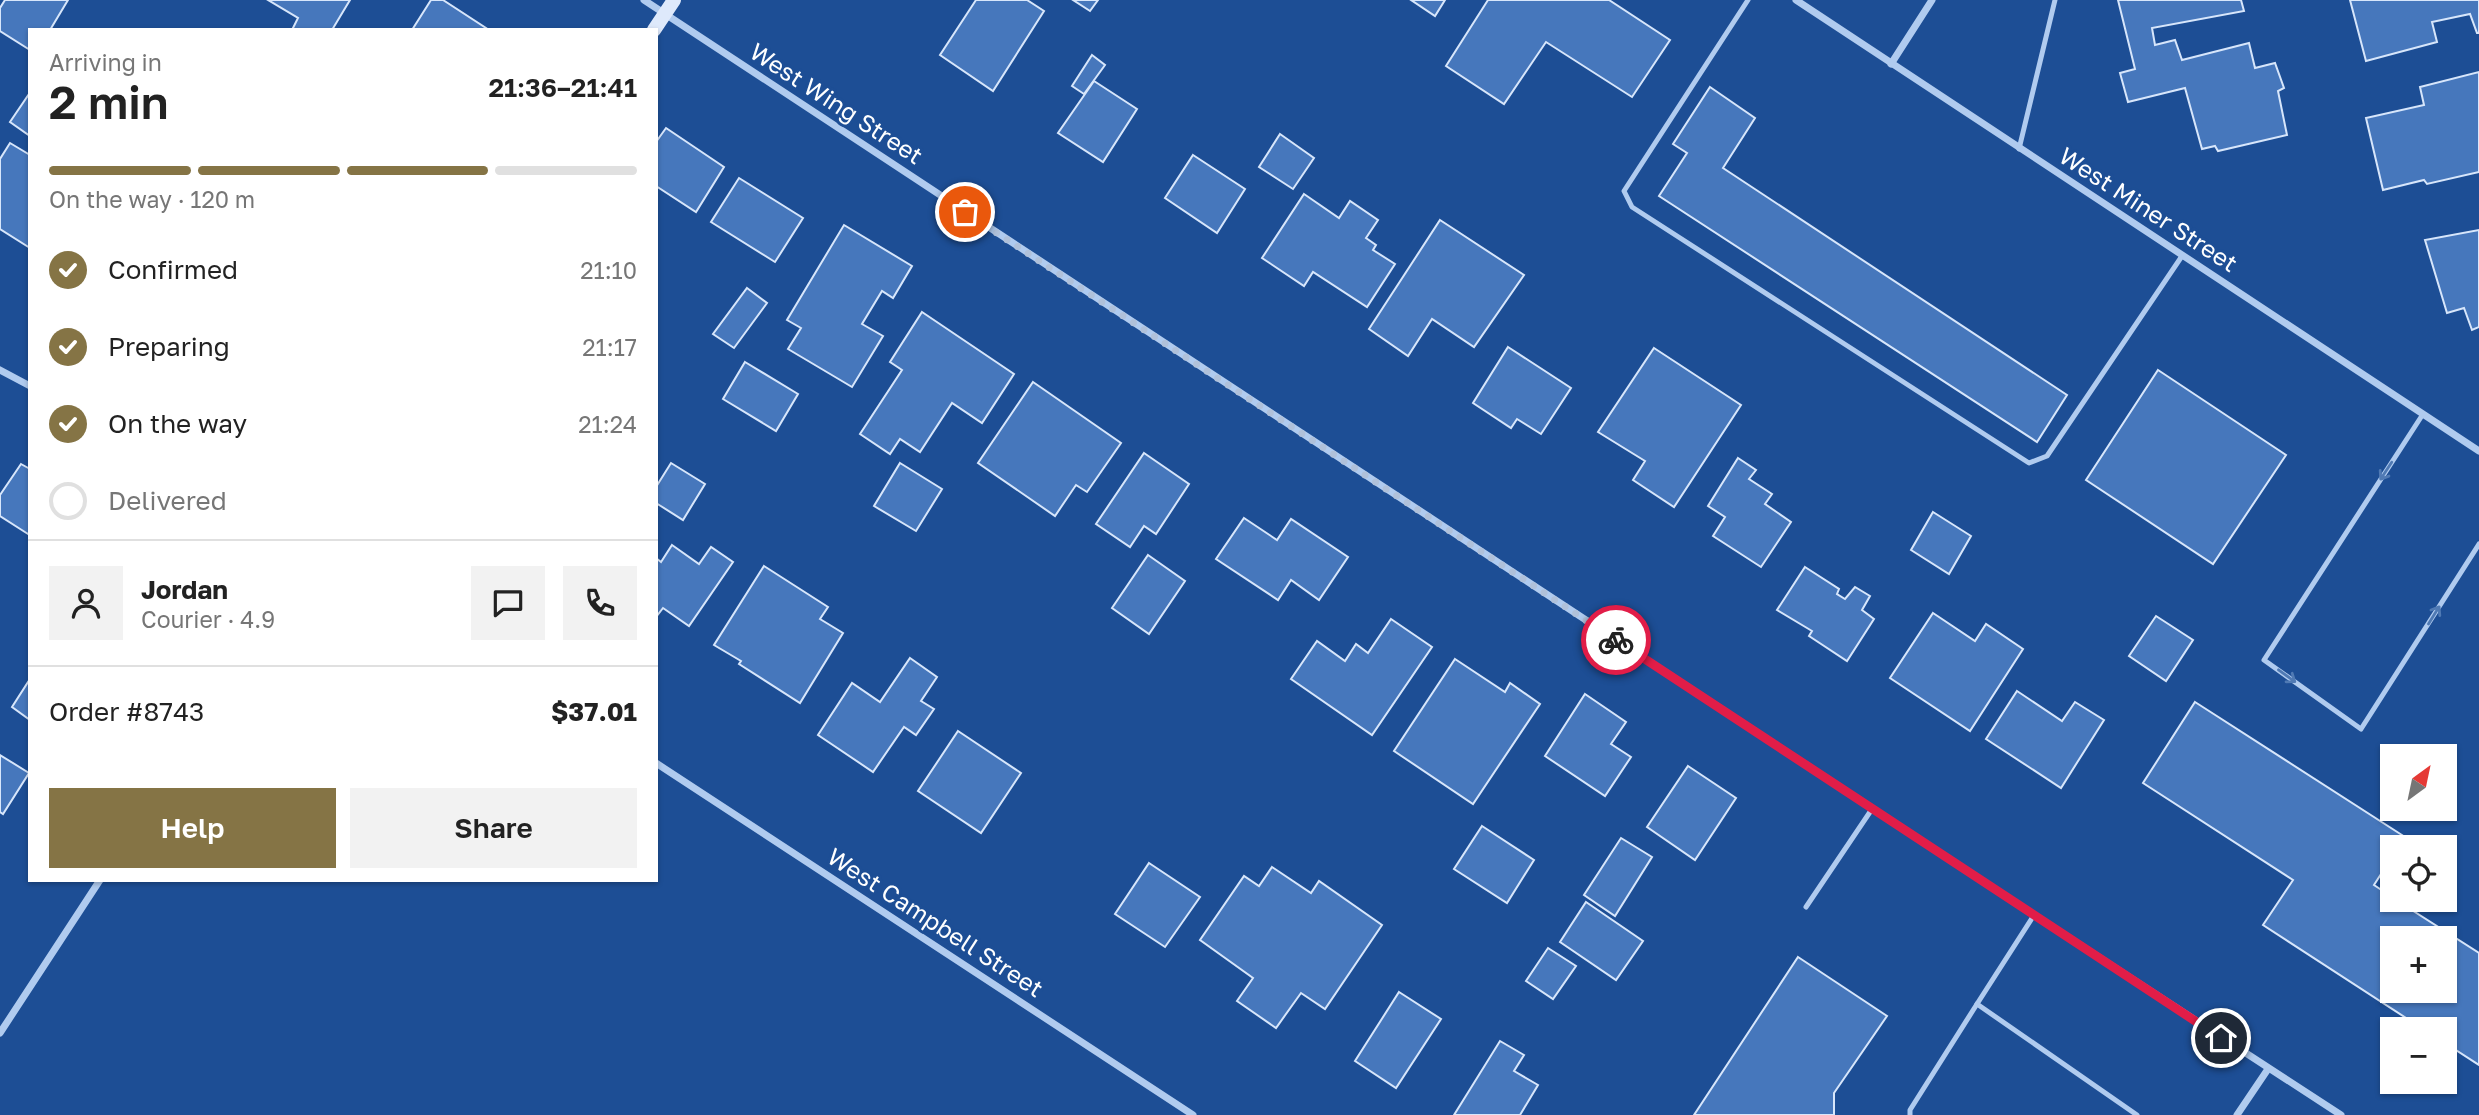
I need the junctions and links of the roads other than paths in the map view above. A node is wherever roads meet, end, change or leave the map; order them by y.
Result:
1 (644, 0) edge
2 (674, 0) edge
3 (1748, 0) edge
4 (1796, 0) edge
5 (1932, 0) edge
6 (2055, 0) edge
7 (664, 13) junction
8 (655, 28) edge
9 (1891, 64) junction
10 (2019, 149) junction
11 (2182, 256) junction
12 (0, 370) edge
13 (28, 385) edge
14 (2423, 414) junction
15 (2479, 451) edge
16 (2479, 544) edge
17 (658, 764) edge
18 (1872, 808) junction
19 (99, 882) edge
20 (1805, 907) dead end
21 (2034, 915) junction
22 (1977, 1004) junction
23 (0, 1033) edge
24 (2268, 1069) junction
25 (1910, 1113) edge
26 (1193, 1115) edge
27 (1917, 1115) edge
28 (2137, 1115) edge
29 (2237, 1115) edge
30 (2342, 1115) edge

1 - 7 street, West Wing Street
2 - 7 street
3 - 11 lane
4 - 9 street, West Miner Street
5 - 9 street
6 - 10 lane
7 - 8 street
7 - 18 street, West Wing Street
9 - 10 street, West Miner Street
10 - 11 street, West Miner Street
11 - 14 street, West Miner Street
12 - 13 street
14 - 15 street, West Miner Street
14 -> 16 lane
17 - 26 street, West Campbell Street
18 - 20 lane
18 - 21 street, West Wing Street
19 - 23 street
21 - 22 lane
21 - 24 street, West Wing Street
22 - 25 lane
22 - 28 lane
24 - 29 street
24 - 30 street, West Wing Street
25 - 27 lane

